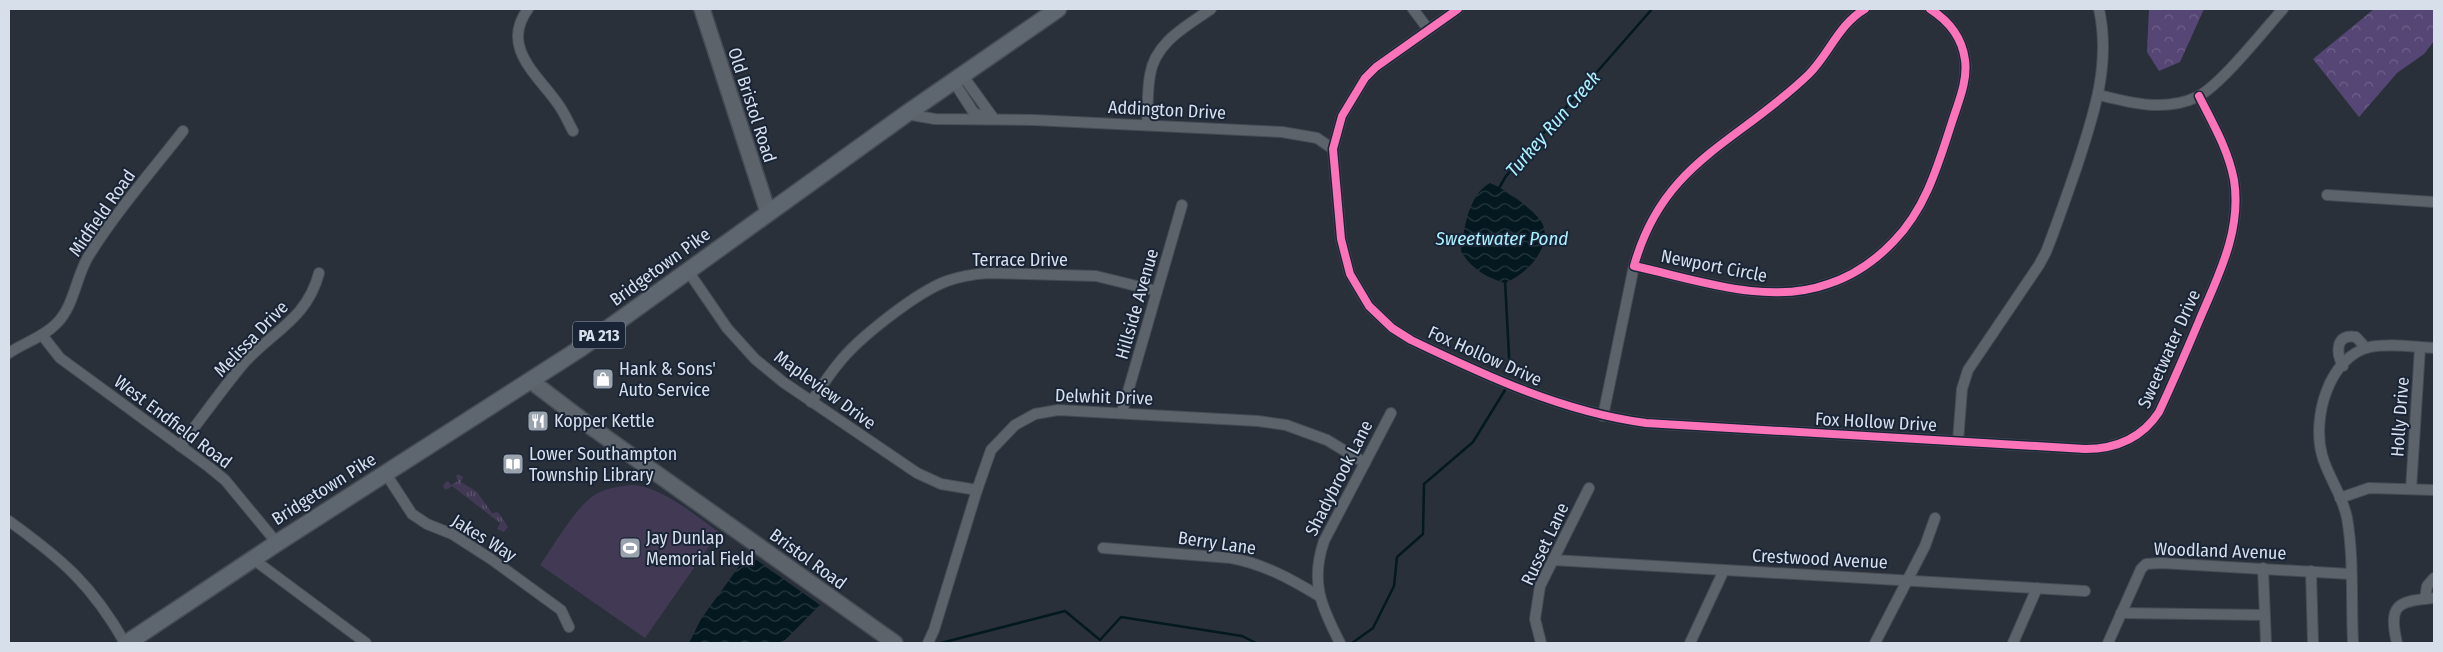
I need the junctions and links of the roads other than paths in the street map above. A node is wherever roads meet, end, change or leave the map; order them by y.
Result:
1 (528, 9) edge
2 (702, 9) edge
3 (1058, 9) edge
4 (1211, 9) edge
5 (1413, 9) edge
6 (1458, 9) edge
7 (1865, 9) edge
8 (1930, 9) edge
9 (2099, 9) edge
10 (2283, 9) edge
11 (1428, 30) junction
12 (959, 79) junction
13 (2099, 95) junction
14 (2199, 96) junction
15 (906, 114) junction
16 (995, 120) junction
17 (1147, 125) junction
18 (183, 131) dead end
19 (573, 131) dead end
20 (1333, 149) junction
21 (2327, 195) dead end
22 (2434, 202) edge
23 (1182, 205) dead end
24 (768, 212) junction
25 (1634, 266) junction
26 (688, 271) junction
27 (319, 273) dead end
28 (1157, 291) junction
29 (42, 335) junction
30 (2366, 348) junction
31 (2420, 348) junction
32 (2434, 348) edge
33 (9, 353) edge
34 (2343, 366) junction
35 (531, 381) junction
36 (811, 402) junction
37 (1122, 412) junction
38 (1391, 413) dead end
39 (1603, 416) junction
40 (1958, 441) junction
41 (180, 446) junction
42 (1365, 463) junction
43 (386, 474) junction
44 (1589, 488) dead end
45 (2411, 489) junction
46 (976, 490) junction
47 (2434, 490) edge
48 (2340, 498) junction
49 (1935, 518) dead end
50 (9, 521) edge
51 (277, 543) junction
52 (1103, 548) dead end
53 (253, 559) junction
54 (1553, 560) junction
55 (2263, 568) junction
56 (1724, 570) junction
57 (2311, 571) junction
58 (2350, 574) junction
59 (2434, 578) edge
60 (1908, 581) junction
61 (2037, 588) junction
62 (2085, 591) dead end
63 (1319, 596) junction
64 (2430, 598) edge
65 (2121, 614) junction
66 (2264, 615) junction
67 (569, 627) dead end
68 (132, 642) edge
69 (366, 643) edge
70 (895, 643) edge
71 (928, 643) edge
72 (1340, 643) edge
73 (1541, 643) edge
74 (1690, 643) edge
75 (1875, 643) edge
76 (2012, 643) edge
77 (2108, 643) edge
78 (2266, 643) edge
79 (2313, 643) edge
80 (2353, 643) edge
81 (2397, 643) edge

1 - 19 street
2 - 24 main road, Old Bristol Road
3 - 12 main road, Bridgetown Pike / PA 213
4 - 17 street
5 - 11 street
6 - 11 street, Fox Hollow Drive
7 - 25 street, Newport Circle
8 - 25 street, Newport Circle
9 - 13 street, Fox Hollow Drive
10 - 14 street
11 - 20 street, Fox Hollow Drive
12 - 15 main road, Bridgetown Pike / PA 213
12 - 16 street, Addington Drive
13 - 14 street
13 - 40 street, Fox Hollow Drive
14 - 40 street, Sweetwater Drive
15 - 16 street, Addington Drive
15 - 24 main road, Bridgetown Pike / PA 213
16 - 17 street, Addington Drive
17 - 20 street, Addington Drive
18 - 29 street, Midfield Road
20 - 39 street, Fox Hollow Drive
21 - 22 street
23 - 28 street, Hillside Avenue
24 - 26 main road, Bridgetown Pike / PA 213
25 - 39 street, Newport Circle
26 - 35 main road, Bridgetown Pike / PA 213
26 - 36 street, Mapleview Drive
27 - 41 street, Melissa Drive
28 - 36 street, Terrace Drive
28 - 37 street, Hillside Avenue
29 - 33 street, Midfield Road
29 - 41 street, West Endfield Road
30 - 31 street
30 - 34 street
30 - 34 street
31 - 32 street
31 - 45 street, Holly Drive
34 - 48 street
35 - 43 main road, Bridgetown Pike / PA 213
35 - 70 main road, Bristol Road
36 - 46 street, Mapleview Drive
37 - 42 street, Delwhit Drive
37 - 46 street, Delwhit Drive
38 - 42 street, Shadybrook Lane
39 - 40 street, Fox Hollow Drive
41 - 51 street, West Endfield Road
42 - 63 street, Shadybrook Lane
43 - 51 main road, Bridgetown Pike / PA 213
43 - 67 street, Jakes Way
44 - 54 street, Russet Lane
45 - 47 street
45 - 48 street
46 - 71 street, Delwhit Drive
48 - 58 street
49 - 60 street
50 - 68 street
51 - 53 main road, Bridgetown Pike / PA 213
52 - 63 street, Berry Lane
53 - 68 main road, Bridgetown Pike / PA 213
53 - 69 street
54 - 56 street, Crestwood Avenue
54 - 73 street, Russet Lane
55 - 57 street, Woodland Avenue
55 - 65 street, Woodland Avenue
55 - 66 street
56 - 60 street, Crestwood Avenue
56 - 74 street
57 - 58 street, Woodland Avenue
57 - 79 street
58 - 80 street
59 - 64 street
60 - 61 street, Crestwood Avenue
60 - 75 street
61 - 62 street, Crestwood Avenue
61 - 76 street
63 - 72 street, Shadybrook Lane
64 - 81 street
65 - 66 street
65 - 77 street, Woodland Avenue
66 - 78 street

